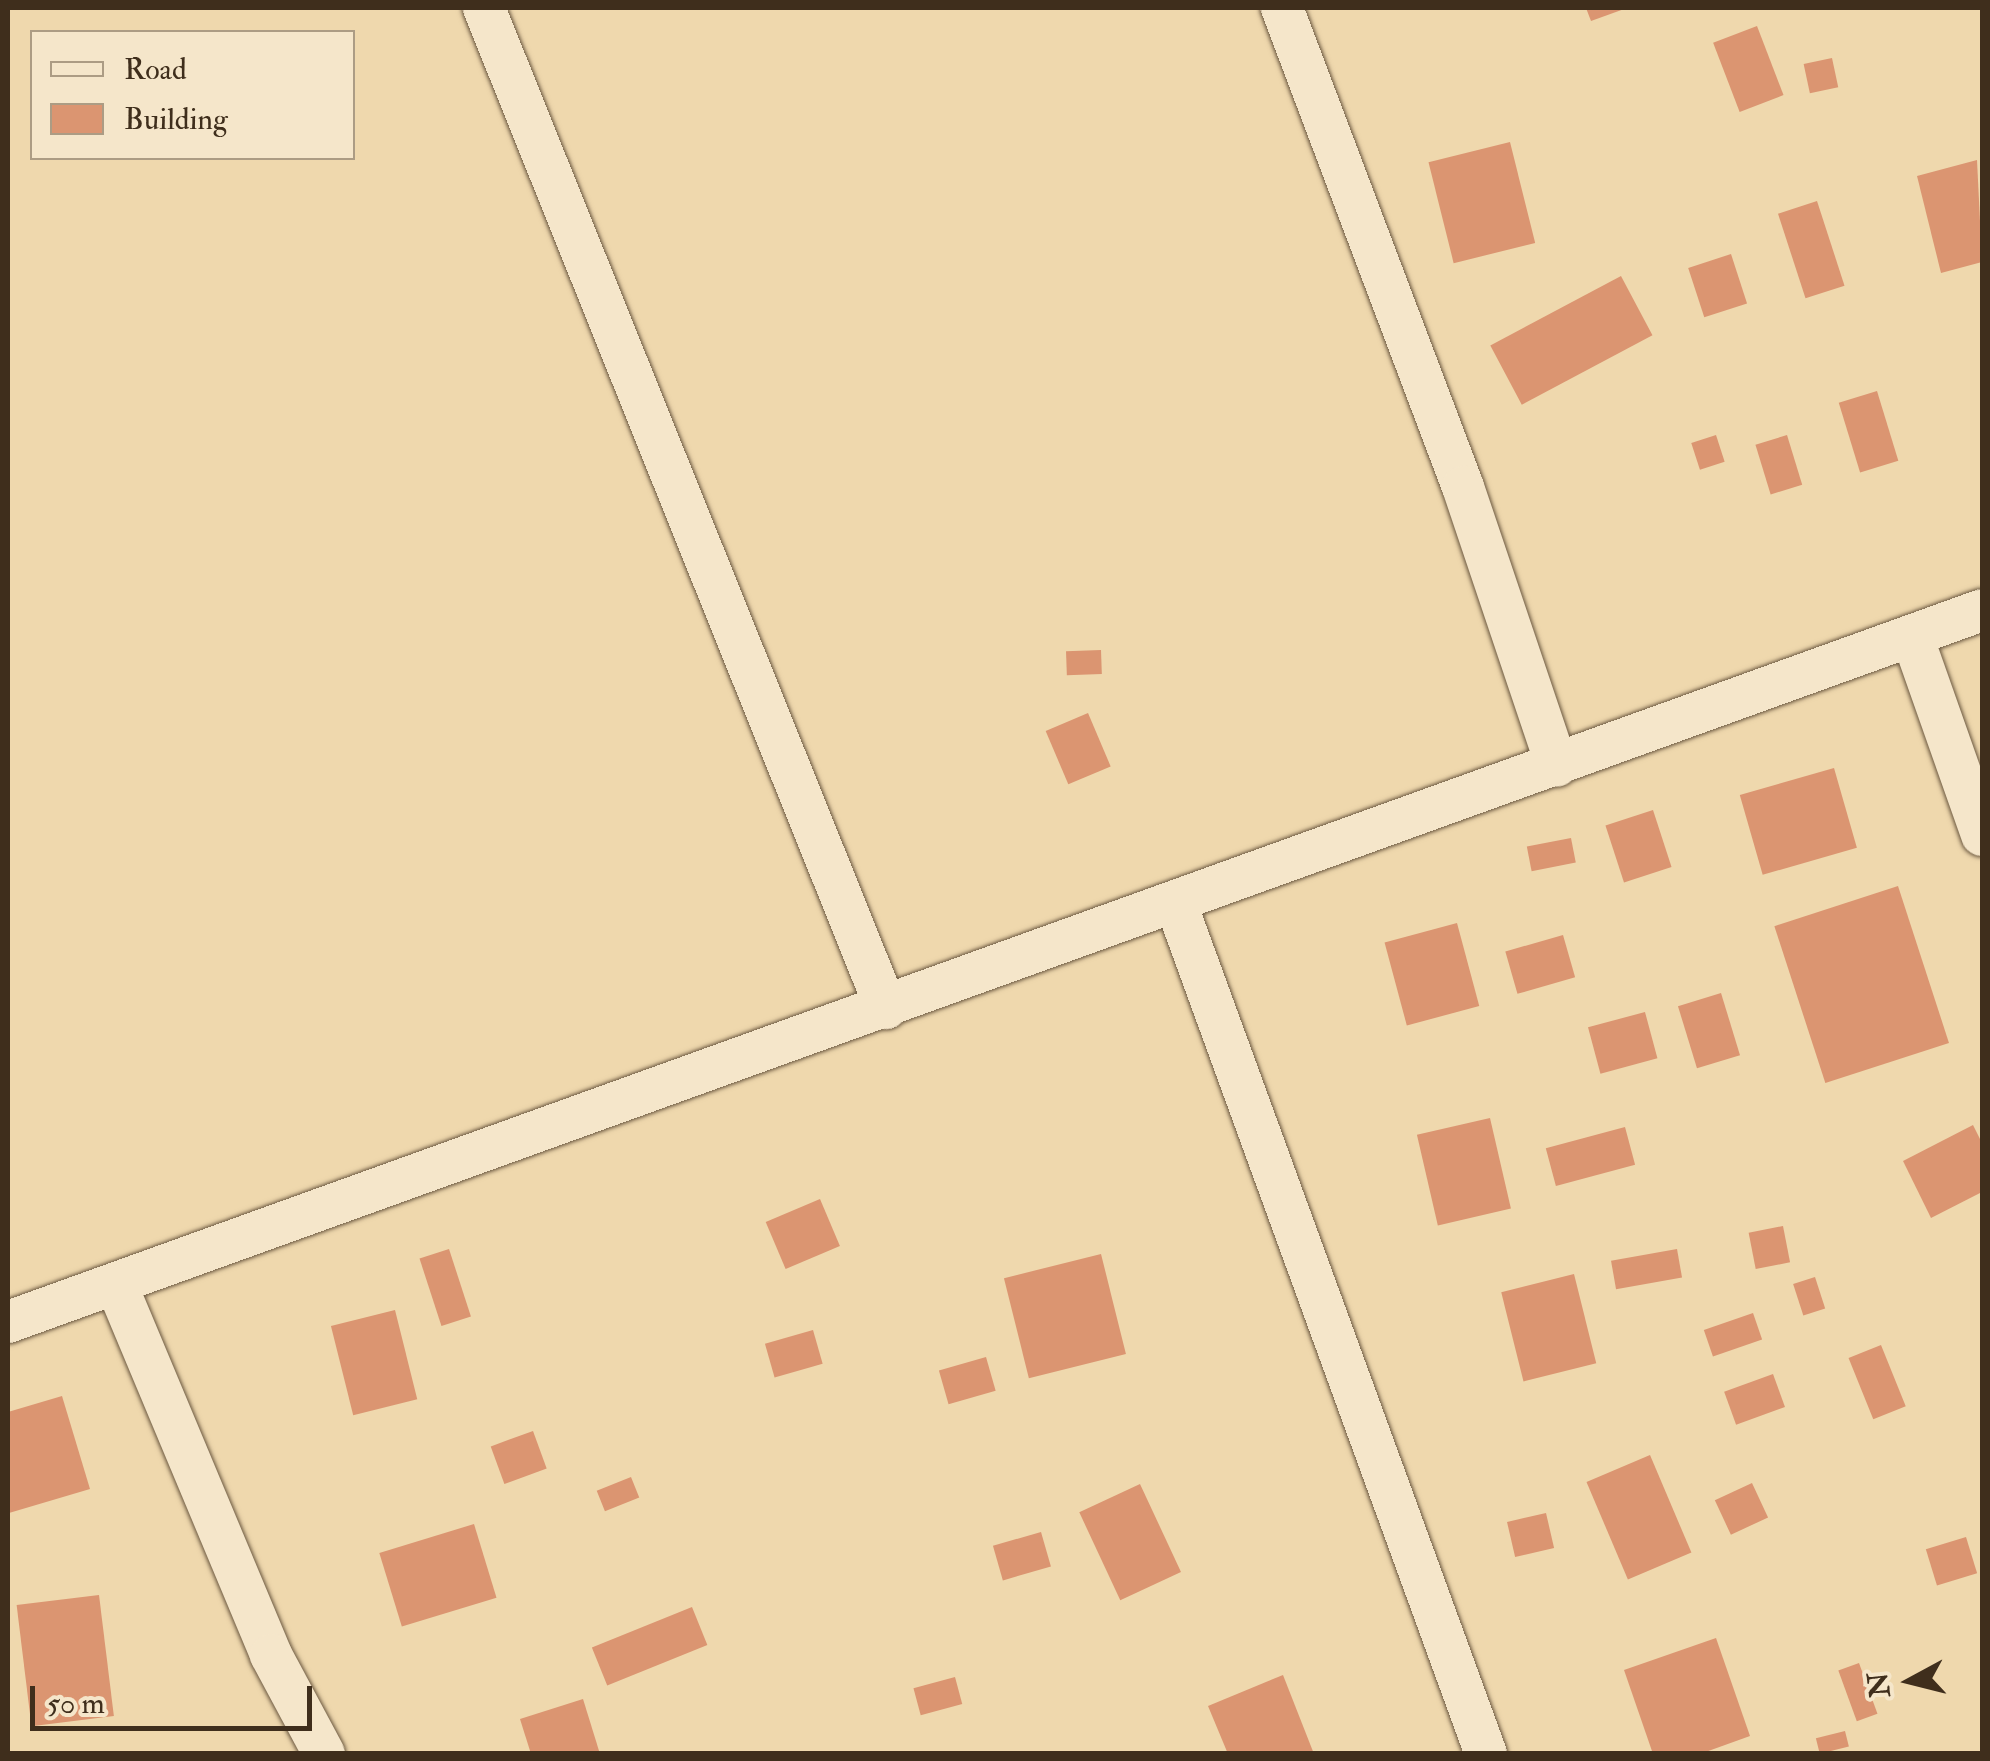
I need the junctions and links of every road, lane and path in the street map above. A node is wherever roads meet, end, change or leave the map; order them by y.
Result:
1 (484, 8) edge
2 (1282, 8) edge
3 (1982, 610) edge
4 (1912, 636) junction
5 (1557, 766) junction
6 (1982, 835) edge
7 (1176, 904) junction
8 (886, 1008) junction
9 (116, 1284) junction
10 (8, 1322) edge
11 (324, 1754) edge
12 (1486, 1754) edge

1 - 8 street
2 - 5 street
3 - 4 street
4 - 5 street
4 - 6 street
5 - 7 street
7 - 8 street
7 - 12 street
8 - 9 street
9 - 10 street
9 - 11 street

